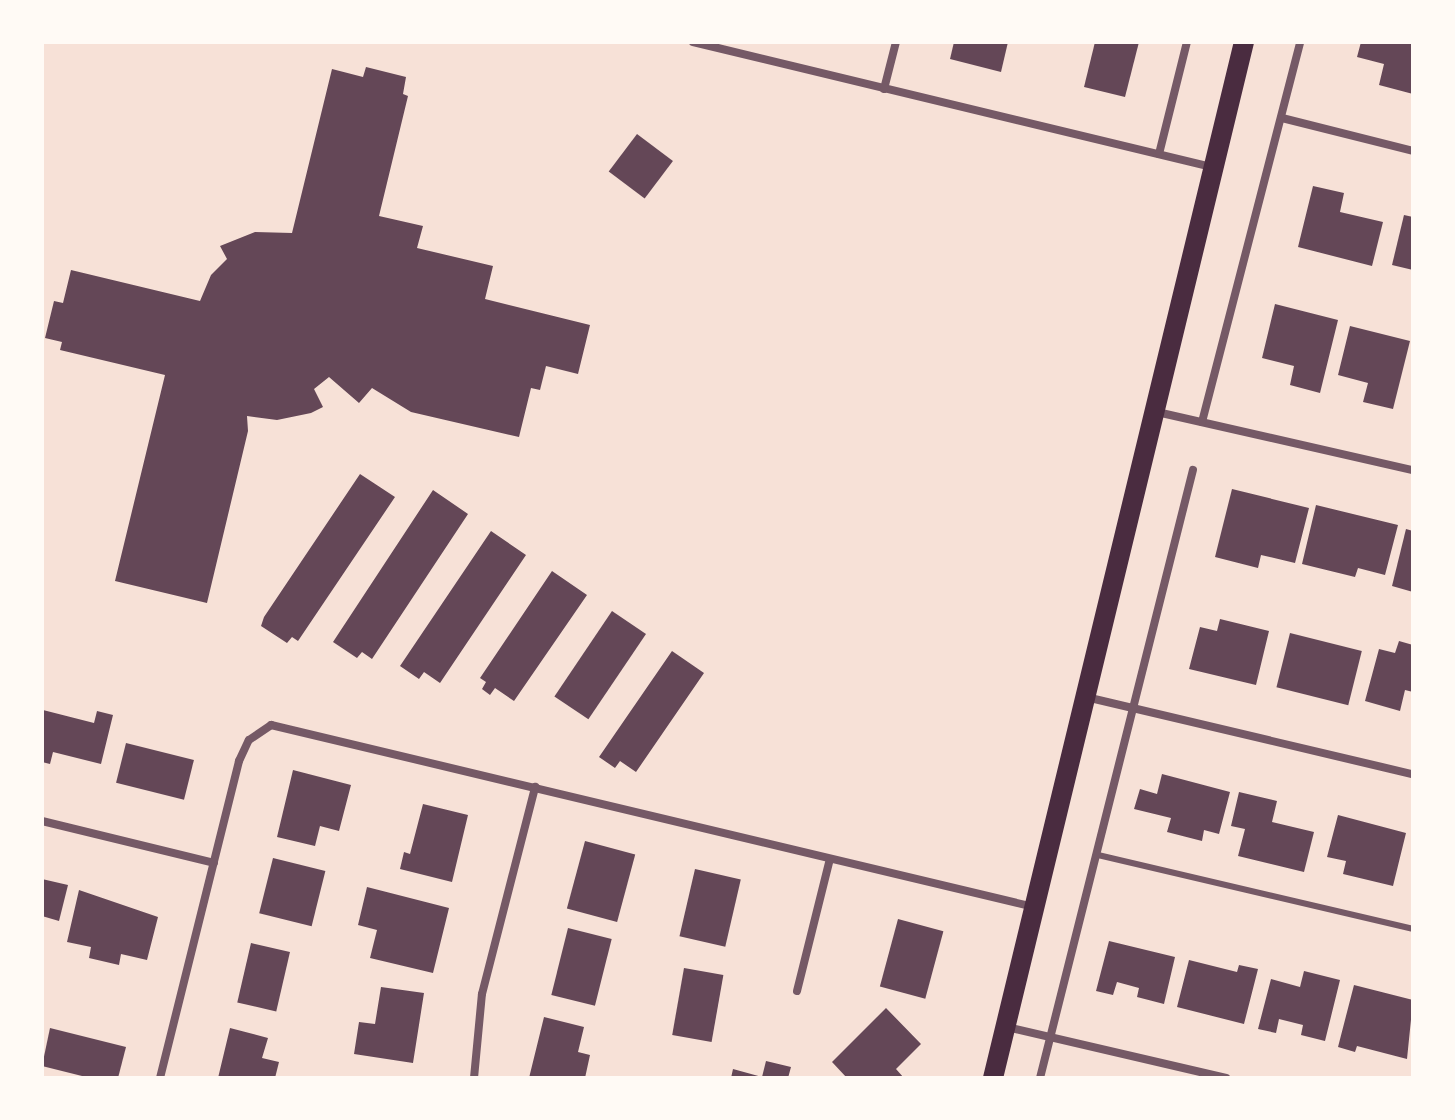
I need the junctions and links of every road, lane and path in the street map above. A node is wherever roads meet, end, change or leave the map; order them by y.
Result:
1 (693, 42) edge
2 (896, 42) edge
3 (1187, 42) edge
4 (1244, 42) edge
5 (1300, 42) edge
6 (884, 89) junction
7 (1282, 118) junction
8 (1413, 151) edge
9 (1159, 154) junction
10 (1212, 167) junction
11 (1152, 411) junction
12 (1202, 422) junction
13 (1193, 470) dead end
14 (1413, 470) edge
15 (1085, 697) junction
16 (1133, 709) junction
17 (1413, 774) edge
18 (535, 787) junction
19 (42, 821) edge
20 (1098, 855) junction
21 (830, 859) junction
22 (214, 863) junction
23 (1035, 907) junction
24 (1413, 929) edge
25 (797, 991) dead end
26 (1006, 1027) junction
27 (1050, 1038) junction
28 (160, 1078) edge
29 (474, 1078) edge
30 (993, 1078) edge
31 (1040, 1078) edge
32 (1226, 1078) edge

1 - 6 street
2 - 6 street
3 - 9 street
4 - 10 main road
5 - 7 street
6 - 9 street
7 - 8 street
7 - 12 street
9 - 10 street
10 - 11 main road
11 - 12 street
11 - 15 main road
12 - 14 street
13 - 16 street
15 - 16 street
15 - 23 main road
16 - 17 street
16 - 20 street
18 - 21 street
18 - 22 street
18 - 29 street
19 - 22 street
20 - 24 lane
20 - 27 street
21 - 23 street
21 - 25 street
22 - 28 street
23 - 26 main road
26 - 27 street
26 - 30 main road
27 - 31 street
27 - 32 street

